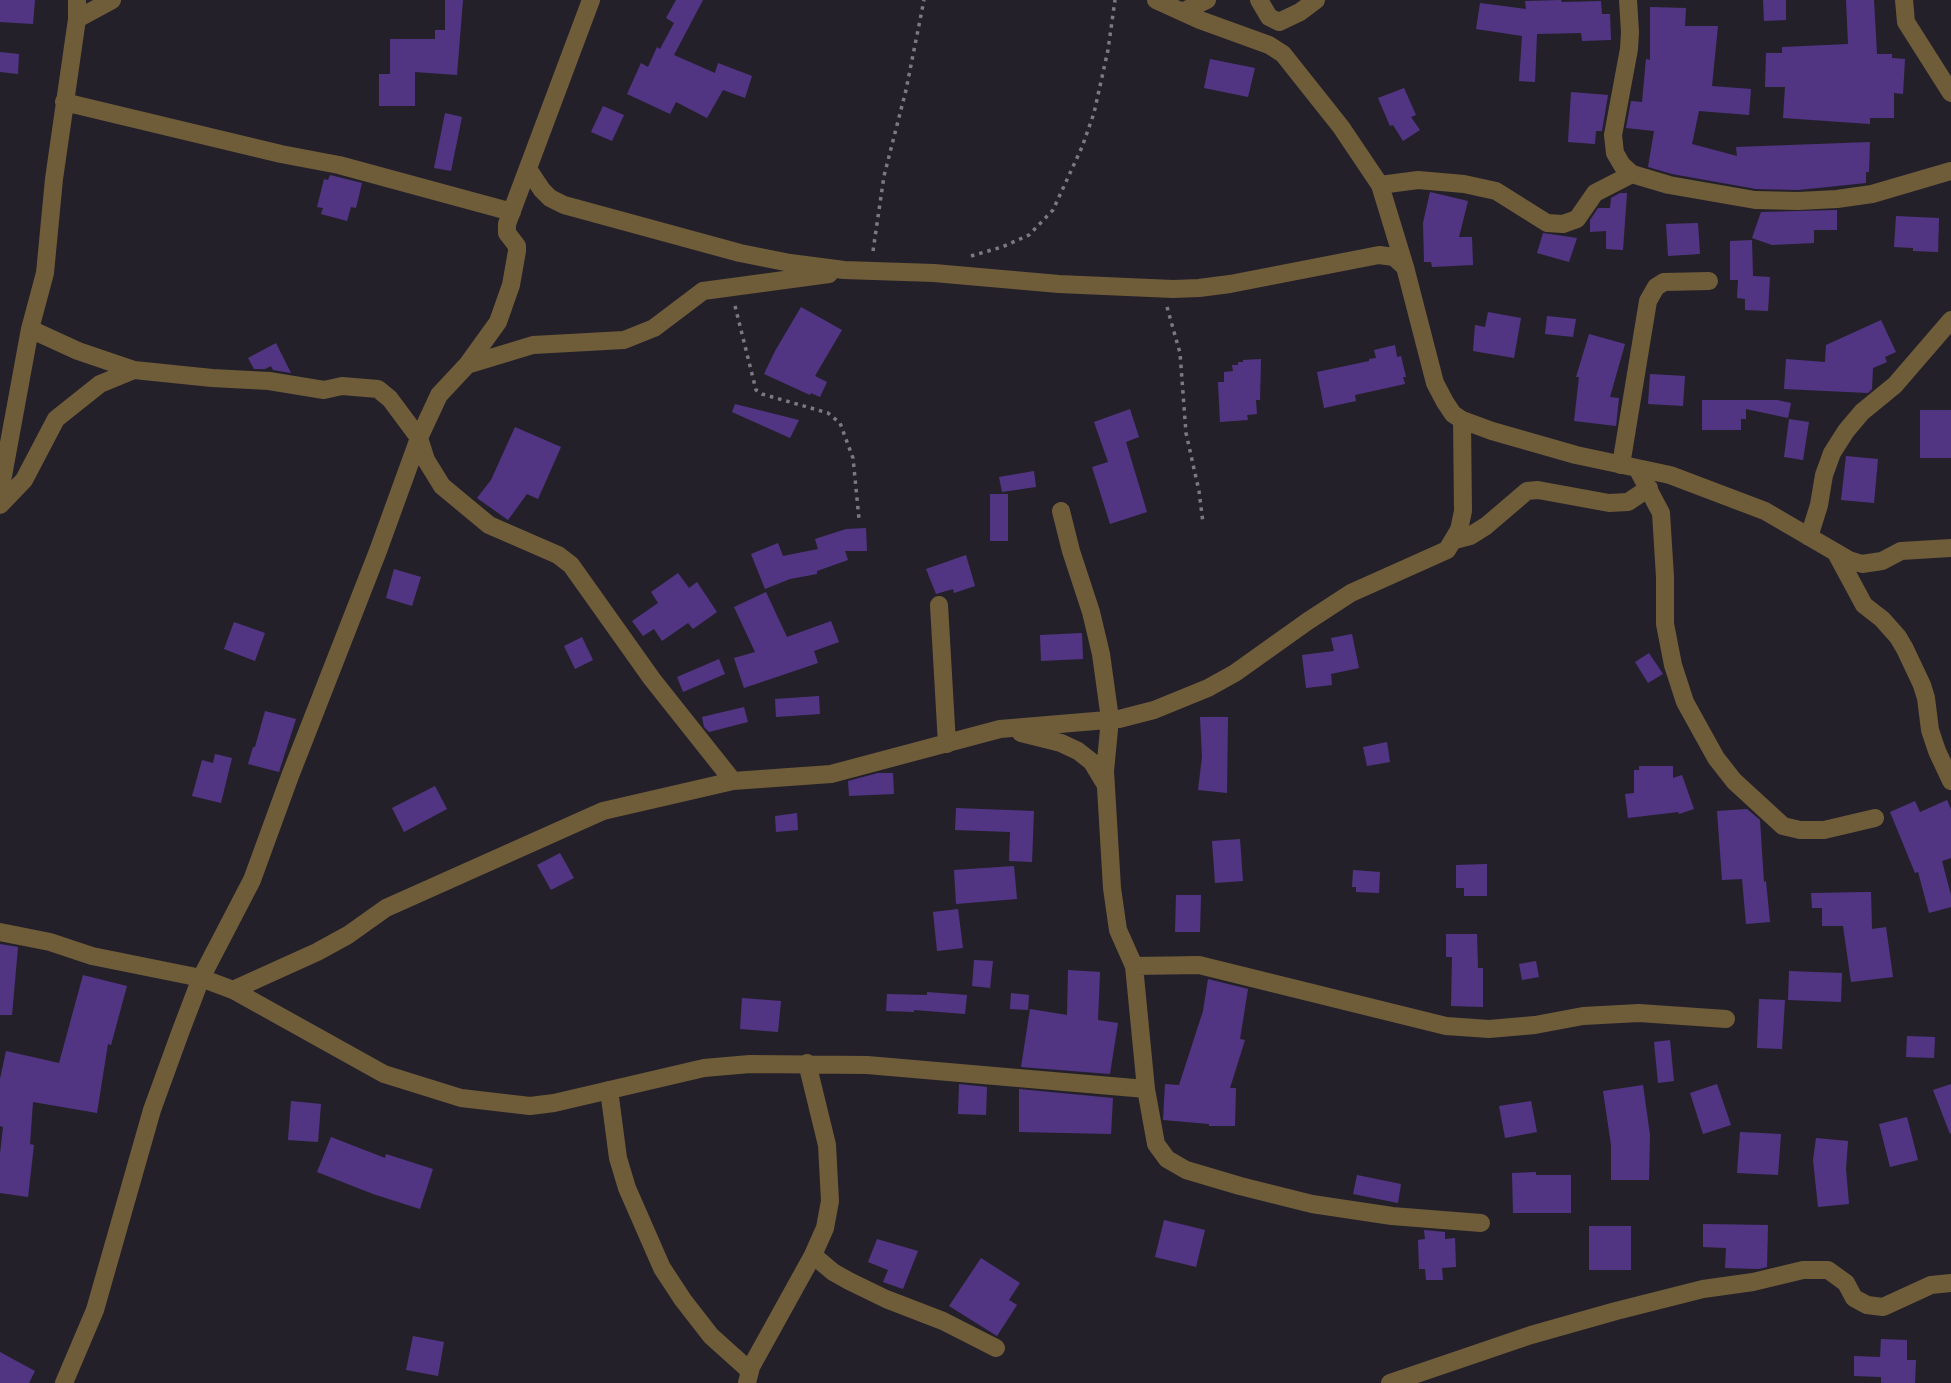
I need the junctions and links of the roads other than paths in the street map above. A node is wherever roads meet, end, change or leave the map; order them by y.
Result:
1 (77, 0) edge
2 (112, 0) edge
3 (591, 0) edge
4 (1156, 0) edge
5 (1207, 0) edge
6 (1259, 0) edge
7 (1316, 0) edge
8 (1628, 0) edge
9 (1904, 0) edge
10 (1182, 12) junction
11 (77, 19) junction
12 (1951, 93) edge
13 (64, 102) junction
14 (528, 169) junction
15 (1951, 170) edge
16 (1632, 174) junction
17 (1380, 185) junction
18 (512, 212) junction
19 (1405, 267) junction
20 (844, 271) junction
21 (1709, 281) dead end
22 (1951, 320) edge
23 (30, 329) junction
24 (467, 365) junction
25 (134, 370) junction
26 (1462, 420) junction
27 (419, 438) junction
28 (1629, 466) junction
29 (1650, 488) junction
30 (0, 492) edge
31 (0, 505) edge
32 (1061, 511) dead end
33 (1808, 537) junction
34 (1455, 540) junction
35 (1951, 548) edge
36 (1836, 553) junction
37 (939, 605) dead end
38 (1110, 719) junction
39 (1000, 729) junction
40 (947, 744) junction
41 (733, 781) junction
42 (1951, 781) edge
43 (1106, 786) junction
44 (1875, 818) dead end
45 (0, 932) edge
46 (1134, 966) junction
47 (201, 978) junction
48 (233, 990) junction
49 (1726, 1019) dead end
50 (807, 1063) junction
51 (1146, 1089) junction
52 (609, 1090) junction
53 (1481, 1223) dead end
54 (813, 1255) junction
55 (1951, 1283) edge
56 (996, 1348) dead end
57 (748, 1377) edge
58 (64, 1383) edge
59 (1390, 1383) edge

1 - 11 street
2 - 11 street
3 - 14 street
4 - 10 street
5 - 10 street
6 - 7 street
8 - 16 street
9 - 12 street
10 - 17 street
11 - 13 street
13 - 18 street
13 - 23 street
14 - 18 street
14 - 20 street
15 - 16 street
16 - 17 street
17 - 19 street
18 - 24 street
19 - 20 street
19 - 26 street
20 - 24 street
21 - 28 street
22 - 33 street
23 - 25 street
23 - 30 street
24 - 27 street
25 - 27 street
25 - 31 street
26 - 28 street
26 - 34 street
27 - 41 street
27 - 47 street
28 - 29 street
28 - 33 street
29 - 34 street
29 - 44 street
32 - 38 street
33 - 36 street
34 - 38 street
35 - 36 street
36 - 42 street
37 - 40 street
38 - 39 street
38 - 43 street
39 - 40 street
39 - 43 street
40 - 41 street
41 - 48 street
43 - 46 street
45 - 47 street
46 - 49 street
46 - 51 street
47 - 48 street
47 - 58 street
48 - 52 street
50 - 51 street
50 - 52 street
50 - 54 street
51 - 53 street
52 - 57 street
54 - 56 street
54 - 57 street
55 - 59 street

